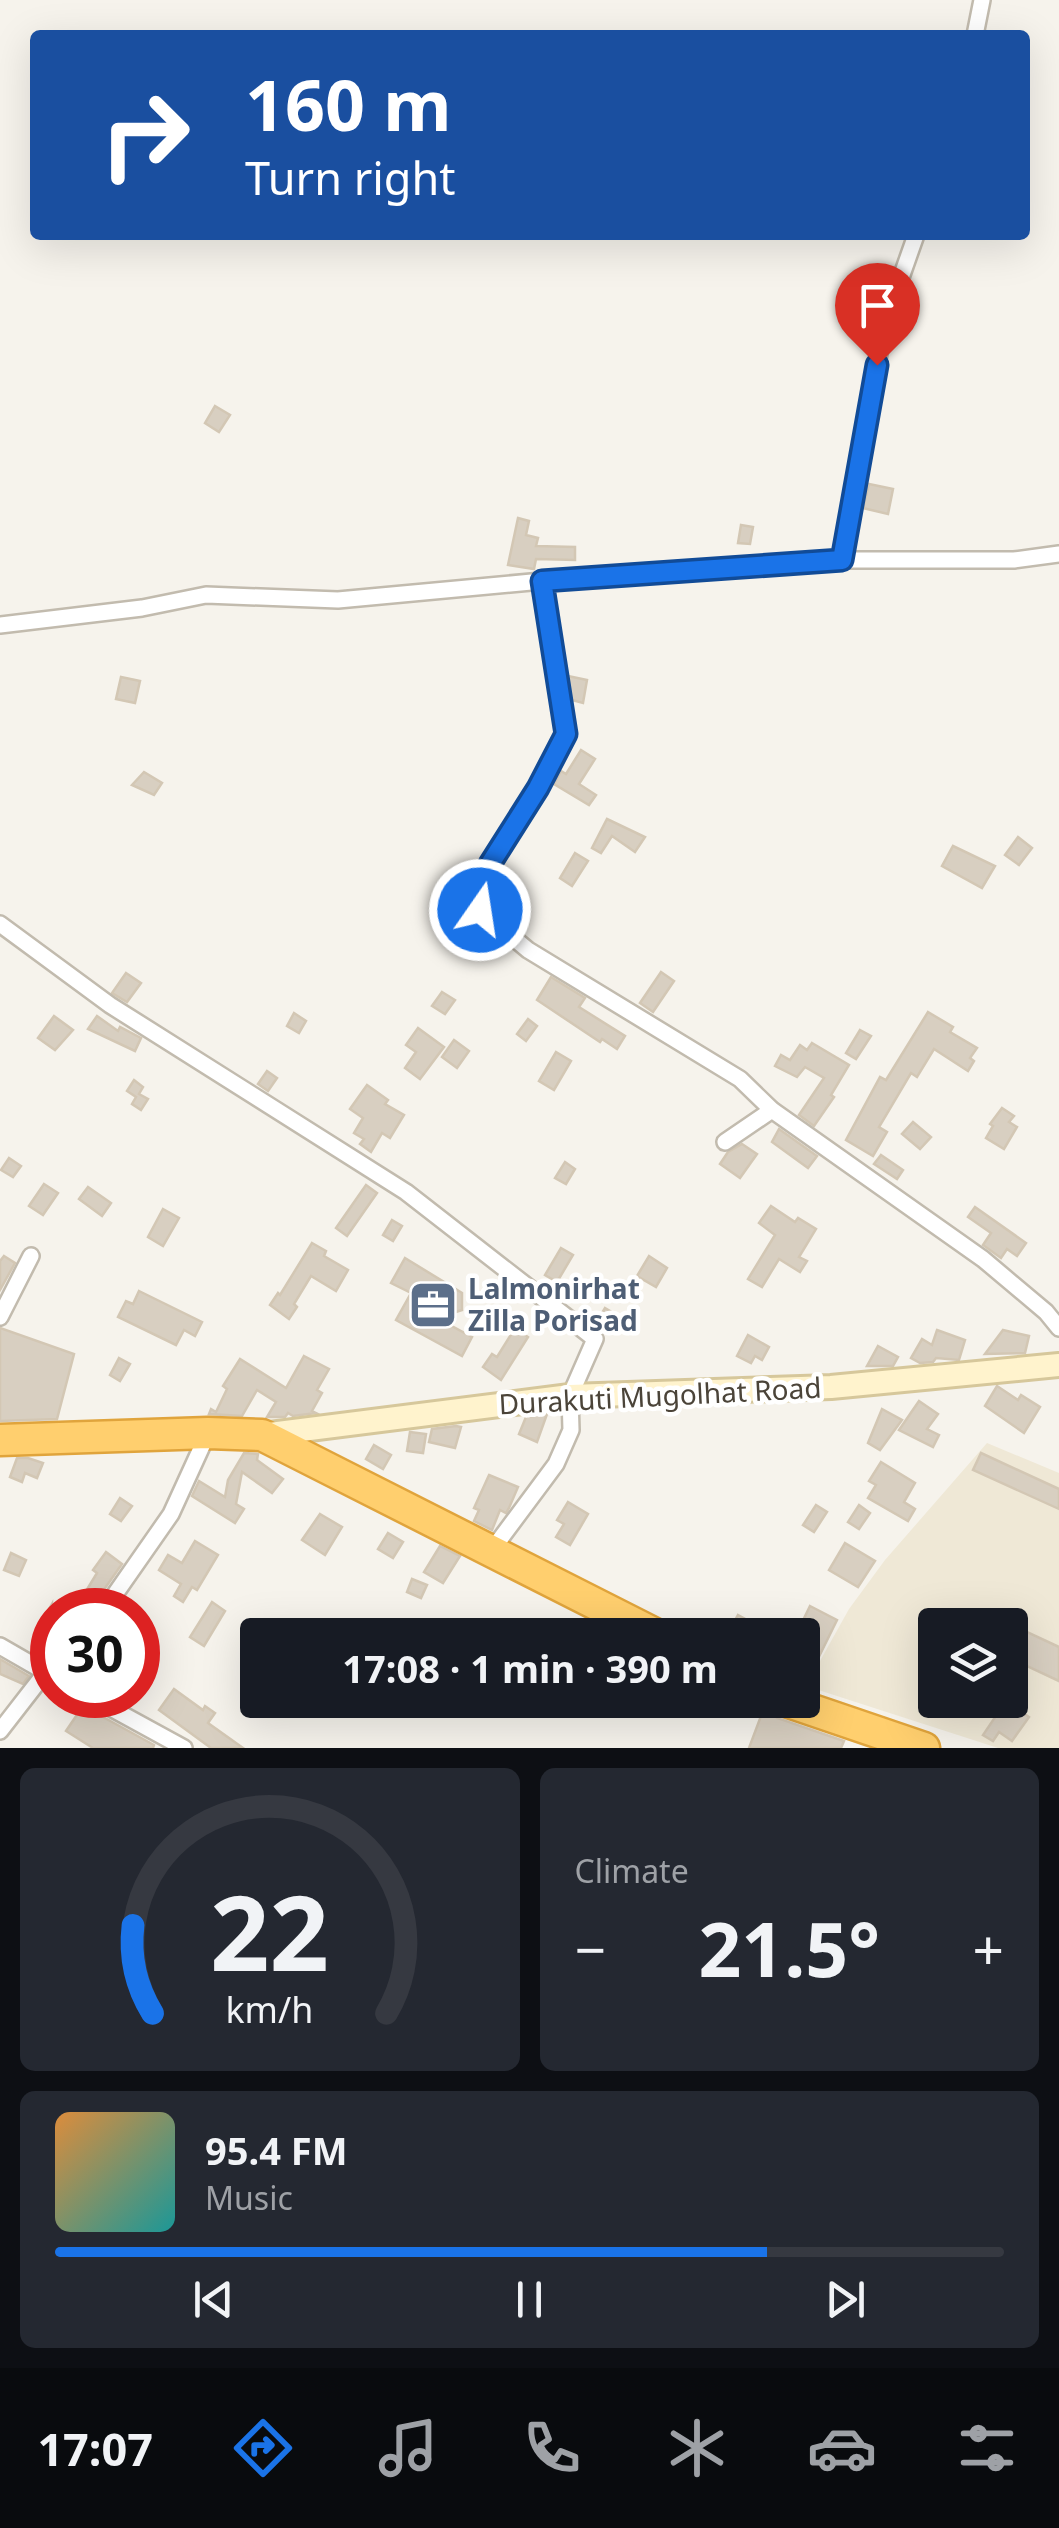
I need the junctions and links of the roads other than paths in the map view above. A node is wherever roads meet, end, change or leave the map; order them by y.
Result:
1 (982, 0) edge
2 (975, 30) edge
3 (914, 240) edge
4 (1059, 554) edge
5 (842, 560) junction
6 (542, 581) junction
7 (0, 625) edge
8 (0, 924) edge
9 (772, 1110) junction
10 (725, 1142) dead end
11 (31, 1256) dead end
12 (0, 1317) edge
13 (1059, 1328) edge
14 (1059, 1365) edge
15 (570, 1396) junction
16 (208, 1433) junction
17 (262, 1434) junction
18 (0, 1440) edge
19 (492, 1550) junction
20 (119, 1588) edge
21 (624, 1618) edge
22 (0, 1646) edge
23 (30, 1661) edge
24 (30, 1695) edge
25 (820, 1713) edge
26 (129, 1718) edge
27 (0, 1731) edge
28 (184, 1748) edge
29 (924, 1748) edge

1 - 2 street
3 - 5 street
4 - 5 street
5 - 6 street
6 - 7 street
6 - 9 street
8 - 15 street
9 - 10 street
9 - 13 street
11 - 12 street
14 - 15 main road, Durakuti Mugolhat Road
15 - 17 main road, Durakuti Mugolhat Road
15 - 19 street
16 - 17 highway
16 - 18 highway
16 - 20 street
17 - 19 highway
19 - 21 highway
22 - 23 street
24 - 27 street
25 - 29 highway
26 - 28 street

